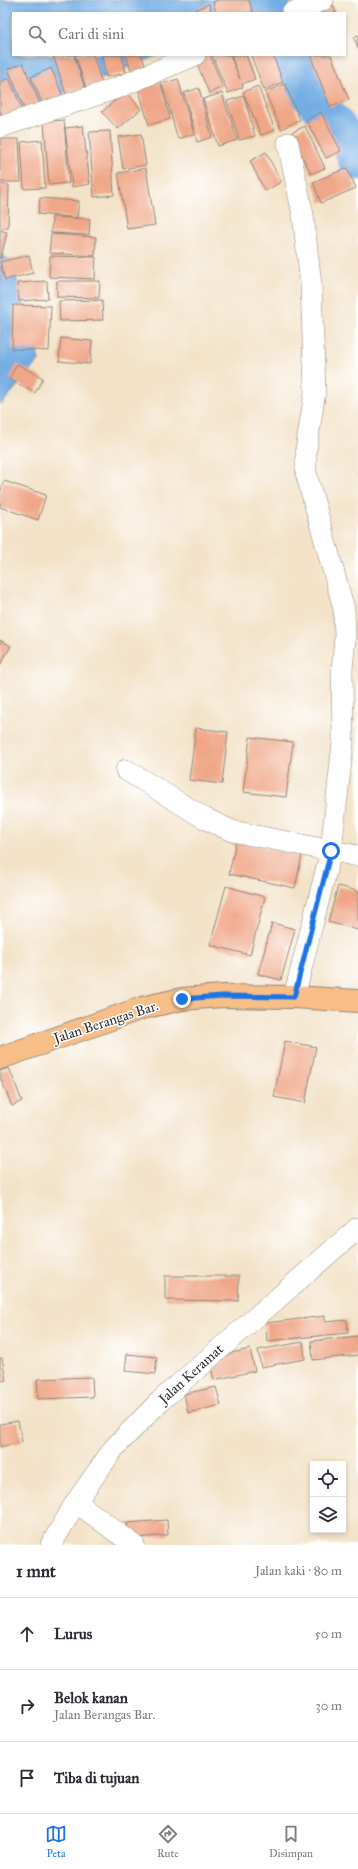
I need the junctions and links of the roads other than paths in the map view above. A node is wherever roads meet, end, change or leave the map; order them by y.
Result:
1 (323, 0) edge
2 (294, 12) edge
3 (193, 56) edge
4 (0, 126) edge
5 (288, 143) dead end
6 (126, 770) dead end
7 (331, 851) junction
8 (358, 856) edge
9 (294, 997) junction
10 (358, 1001) edge
11 (0, 1058) edge
12 (358, 1228) edge
13 (76, 1502) junction
14 (51, 1545) edge
15 (134, 1545) edge

1 - 2 street
3 - 4 street
5 - 7 street
6 - 7 street
7 - 8 street
7 - 9 street
9 - 10 main road, Jalan Berangas Bar.
9 - 11 main road, Jalan Berangas Bar.
12 - 13 street, Jalan Keramat
13 - 14 street, Jalan Keramat
13 - 15 street

